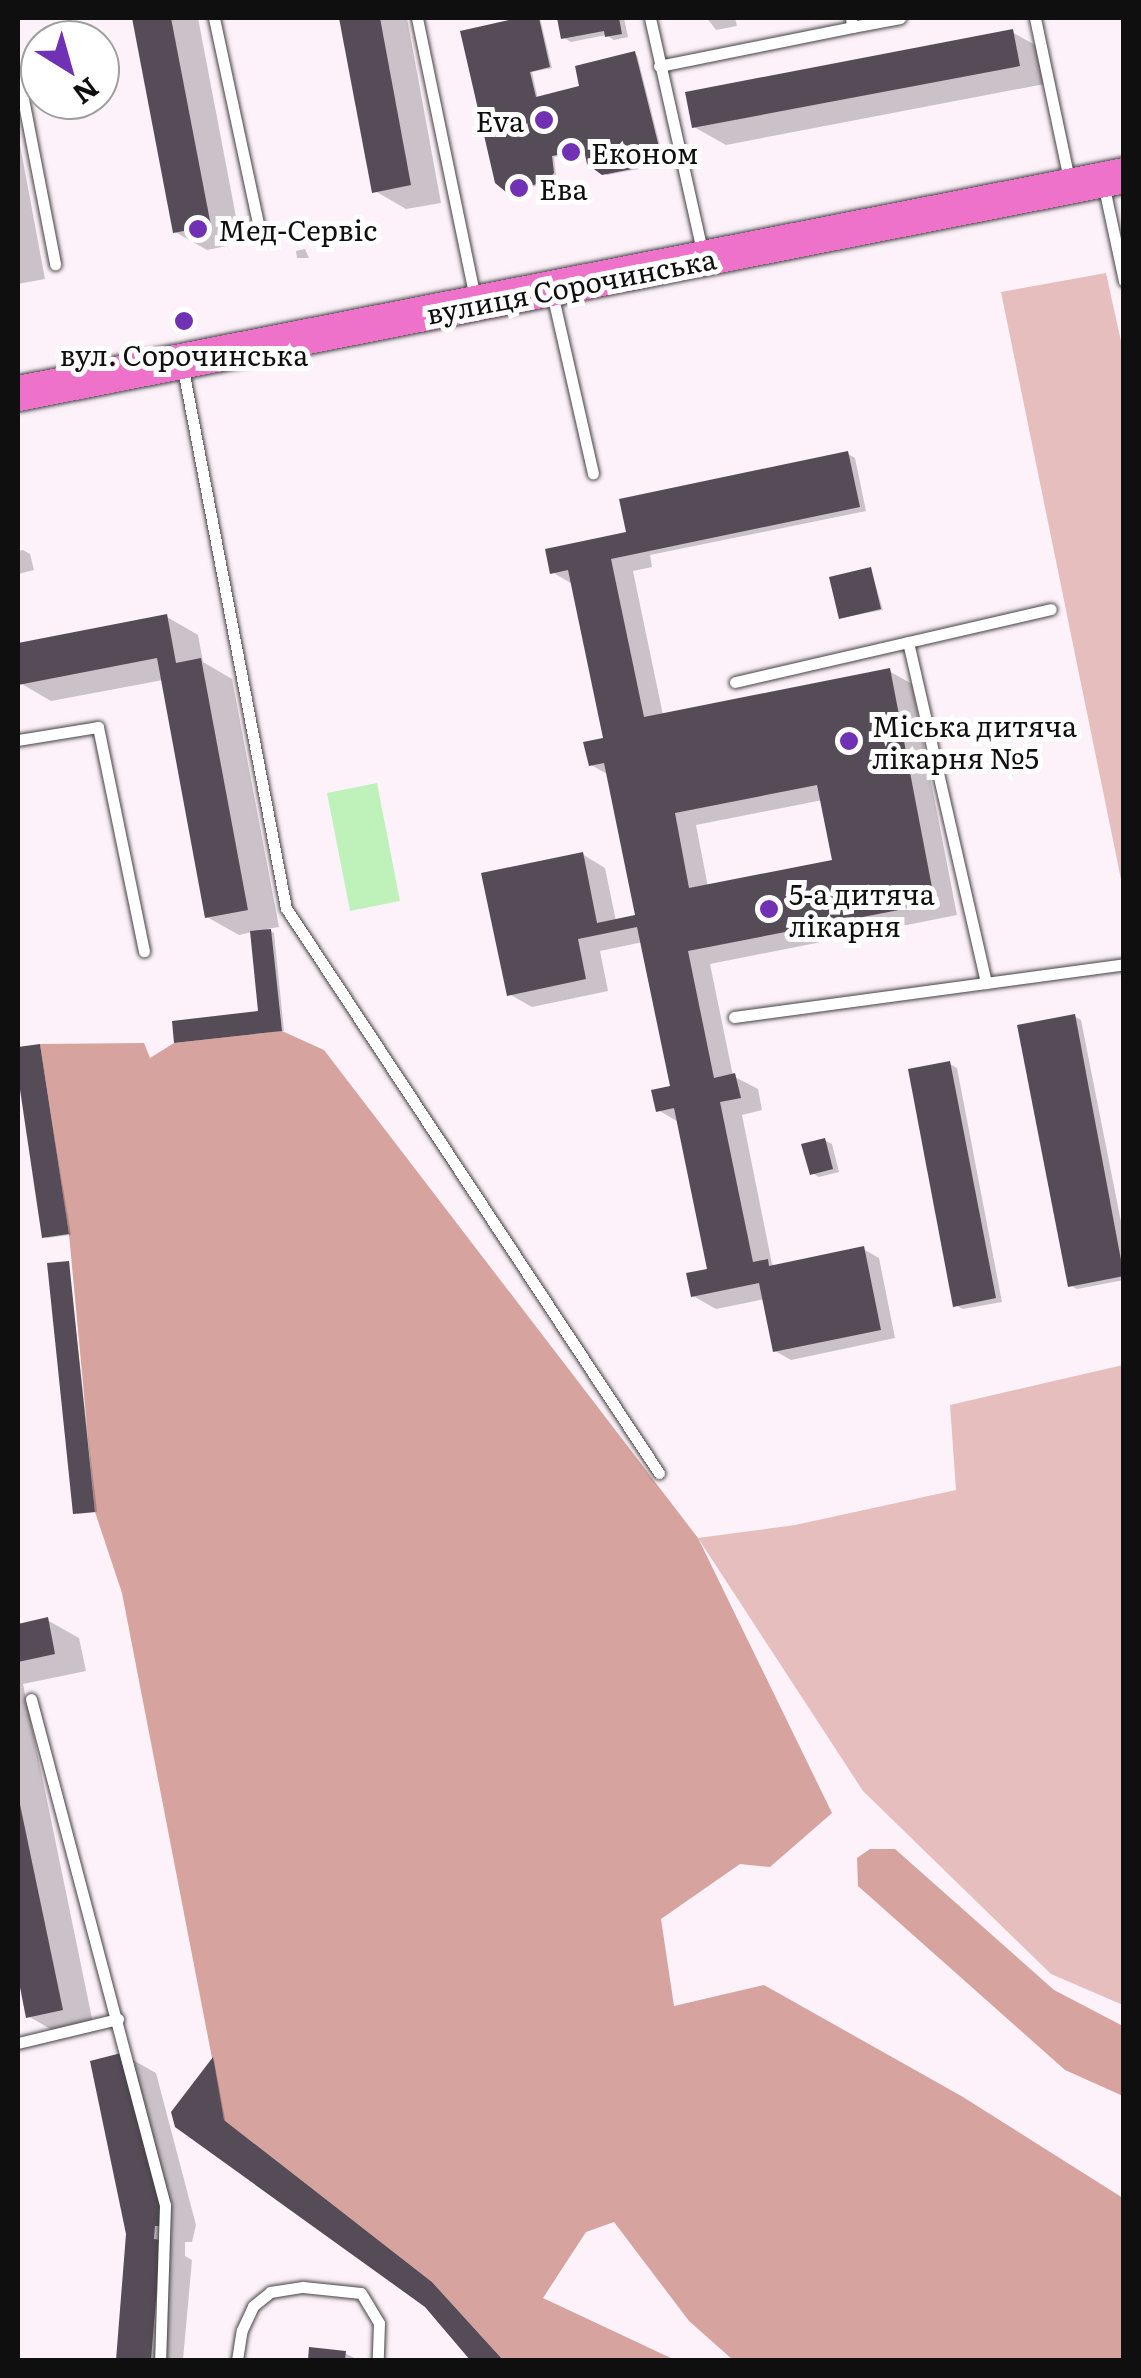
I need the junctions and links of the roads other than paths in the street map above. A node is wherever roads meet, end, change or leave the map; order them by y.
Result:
1 (214, 18) edge
2 (417, 18) edge
3 (650, 18) edge
4 (900, 18) edge
5 (1034, 18) edge
6 (852, 22) edge
7 (660, 66) junction
8 (18, 74) edge
9 (1098, 179) edge
10 (258, 224) dead end
11 (704, 259) junction
12 (54, 264) dead end
13 (1124, 280) edge
14 (551, 289) junction
15 (477, 304) junction
16 (182, 360) junction
17 (18, 393) edge
18 (593, 473) dead end
19 (1051, 610) dead end
20 (908, 642) junction
21 (734, 682) dead end
22 (18, 740) edge
23 (144, 951) dead end
24 (1124, 964) edge
25 (986, 983) junction
26 (734, 1017) dead end
27 (660, 1473) dead end
28 (31, 1699) dead end
29 (118, 2019) junction
30 (18, 2043) edge
31 (160, 2360) edge
32 (238, 2360) edge
33 (378, 2360) edge

1 - 10 lane
2 - 15 lane
3 - 7 lane
4 - 6 lane
5 - 9 lane
6 - 7 lane
7 - 11 lane
8 - 12 lane
9 - 11 main road, вулиця Сорочинська
9 - 13 lane
11 - 14 main road, вулиця Сорочинська
14 - 15 main road, вулиця Сорочинська
14 - 18 lane
15 - 16 main road, вулиця Сорочинська
16 - 17 main road, вулиця Сорочинська
16 - 27 lane
19 - 20 lane
20 - 21 lane
20 - 25 lane
22 - 23 lane
24 - 25 lane
25 - 26 lane
28 - 29 lane
29 - 30 lane
29 - 31 lane
32 - 33 lane

